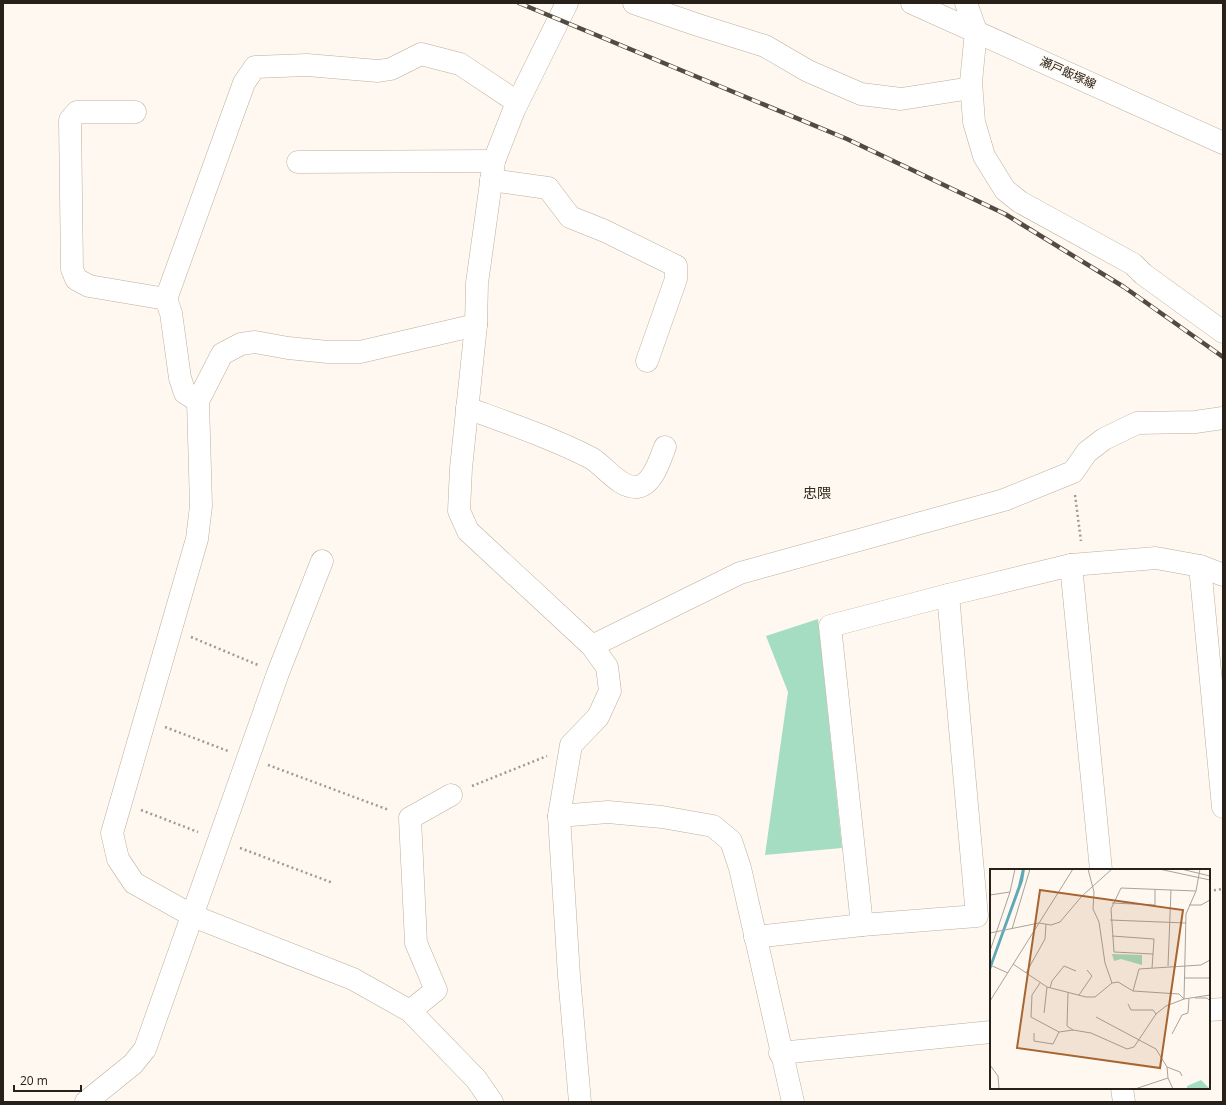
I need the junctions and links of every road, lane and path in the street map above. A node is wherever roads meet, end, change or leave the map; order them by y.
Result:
1 (567, 3) edge
2 (634, 3) edge
3 (912, 3) edge
4 (966, 3) edge
5 (976, 31) junction
6 (971, 88) junction
7 (517, 102) junction
8 (135, 112) dead end
9 (1223, 143) edge
10 (298, 162) dead end
11 (492, 170) junction
12 (166, 299) junction
13 (476, 325) junction
14 (1223, 332) edge
15 (647, 361) dead end
16 (198, 402) junction
17 (467, 408) junction
18 (1223, 418) edge
19 (666, 447) dead end
20 (1073, 472) junction
21 (322, 561) dead end
22 (1077, 565) junction
23 (1200, 566) junction
24 (1223, 575) edge
25 (948, 595) junction
26 (172, 629) junction
27 (592, 646) junction
28 (278, 673) junction
29 (146, 720) junction
30 (571, 746) junction
31 (248, 758) junction
32 (451, 795) joint
33 (1223, 807) edge
34 (558, 816) junction
35 (410, 818) junction
36 (1101, 869) edge
37 (1223, 889) edge
38 (1210, 891) edge
39 (193, 916) junction
40 (862, 925) junction
41 (756, 937) junction
42 (1223, 1009) edge
43 (1210, 1010) edge
44 (410, 1011) junction
45 (990, 1032) edge
46 (780, 1053) junction
47 (1122, 1089) edge
48 (86, 1102) edge
49 (492, 1102) edge
50 (580, 1102) edge
51 (793, 1102) edge
52 (1124, 1102) edge

1 - 7 street
2 - 6 street
3 - 5 street, 瀬戸飯塚線
4 - 5 street
5 - 6 street
5 - 9 street, 瀬戸飯塚線
6 - 14 street
7 - 11 street
7 - 12 street
8 - 12 street
10 - 11 street
11 - 13 street
11 - 15 street
12 - 16 street
13 - 16 street
13 - 17 street
16 - 26 street
17 - 19 street
17 - 27 street
18 - 20 street
20 - 22 path
20 - 27 street
21 - 28 street
22 - 23 street
22 - 25 street
22 - 36 street
23 - 24 street
23 - 33 street
25 - 40 street
25 - 40 street
26 - 28 path
26 - 29 street
27 - 30 street
28 - 31 street
29 - 31 path
29 - 39 street
30 - 32 path
30 - 34 street
31 - 35 path
31 - 39 street
32 - 35 street
34 - 41 street
34 - 50 street
35 - 44 street
37 - 38 path
39 - 44 street
39 - 48 street
40 - 41 street
41 - 46 street
42 - 43 street
44 - 49 street
45 - 46 street
46 - 51 street
47 - 52 street

